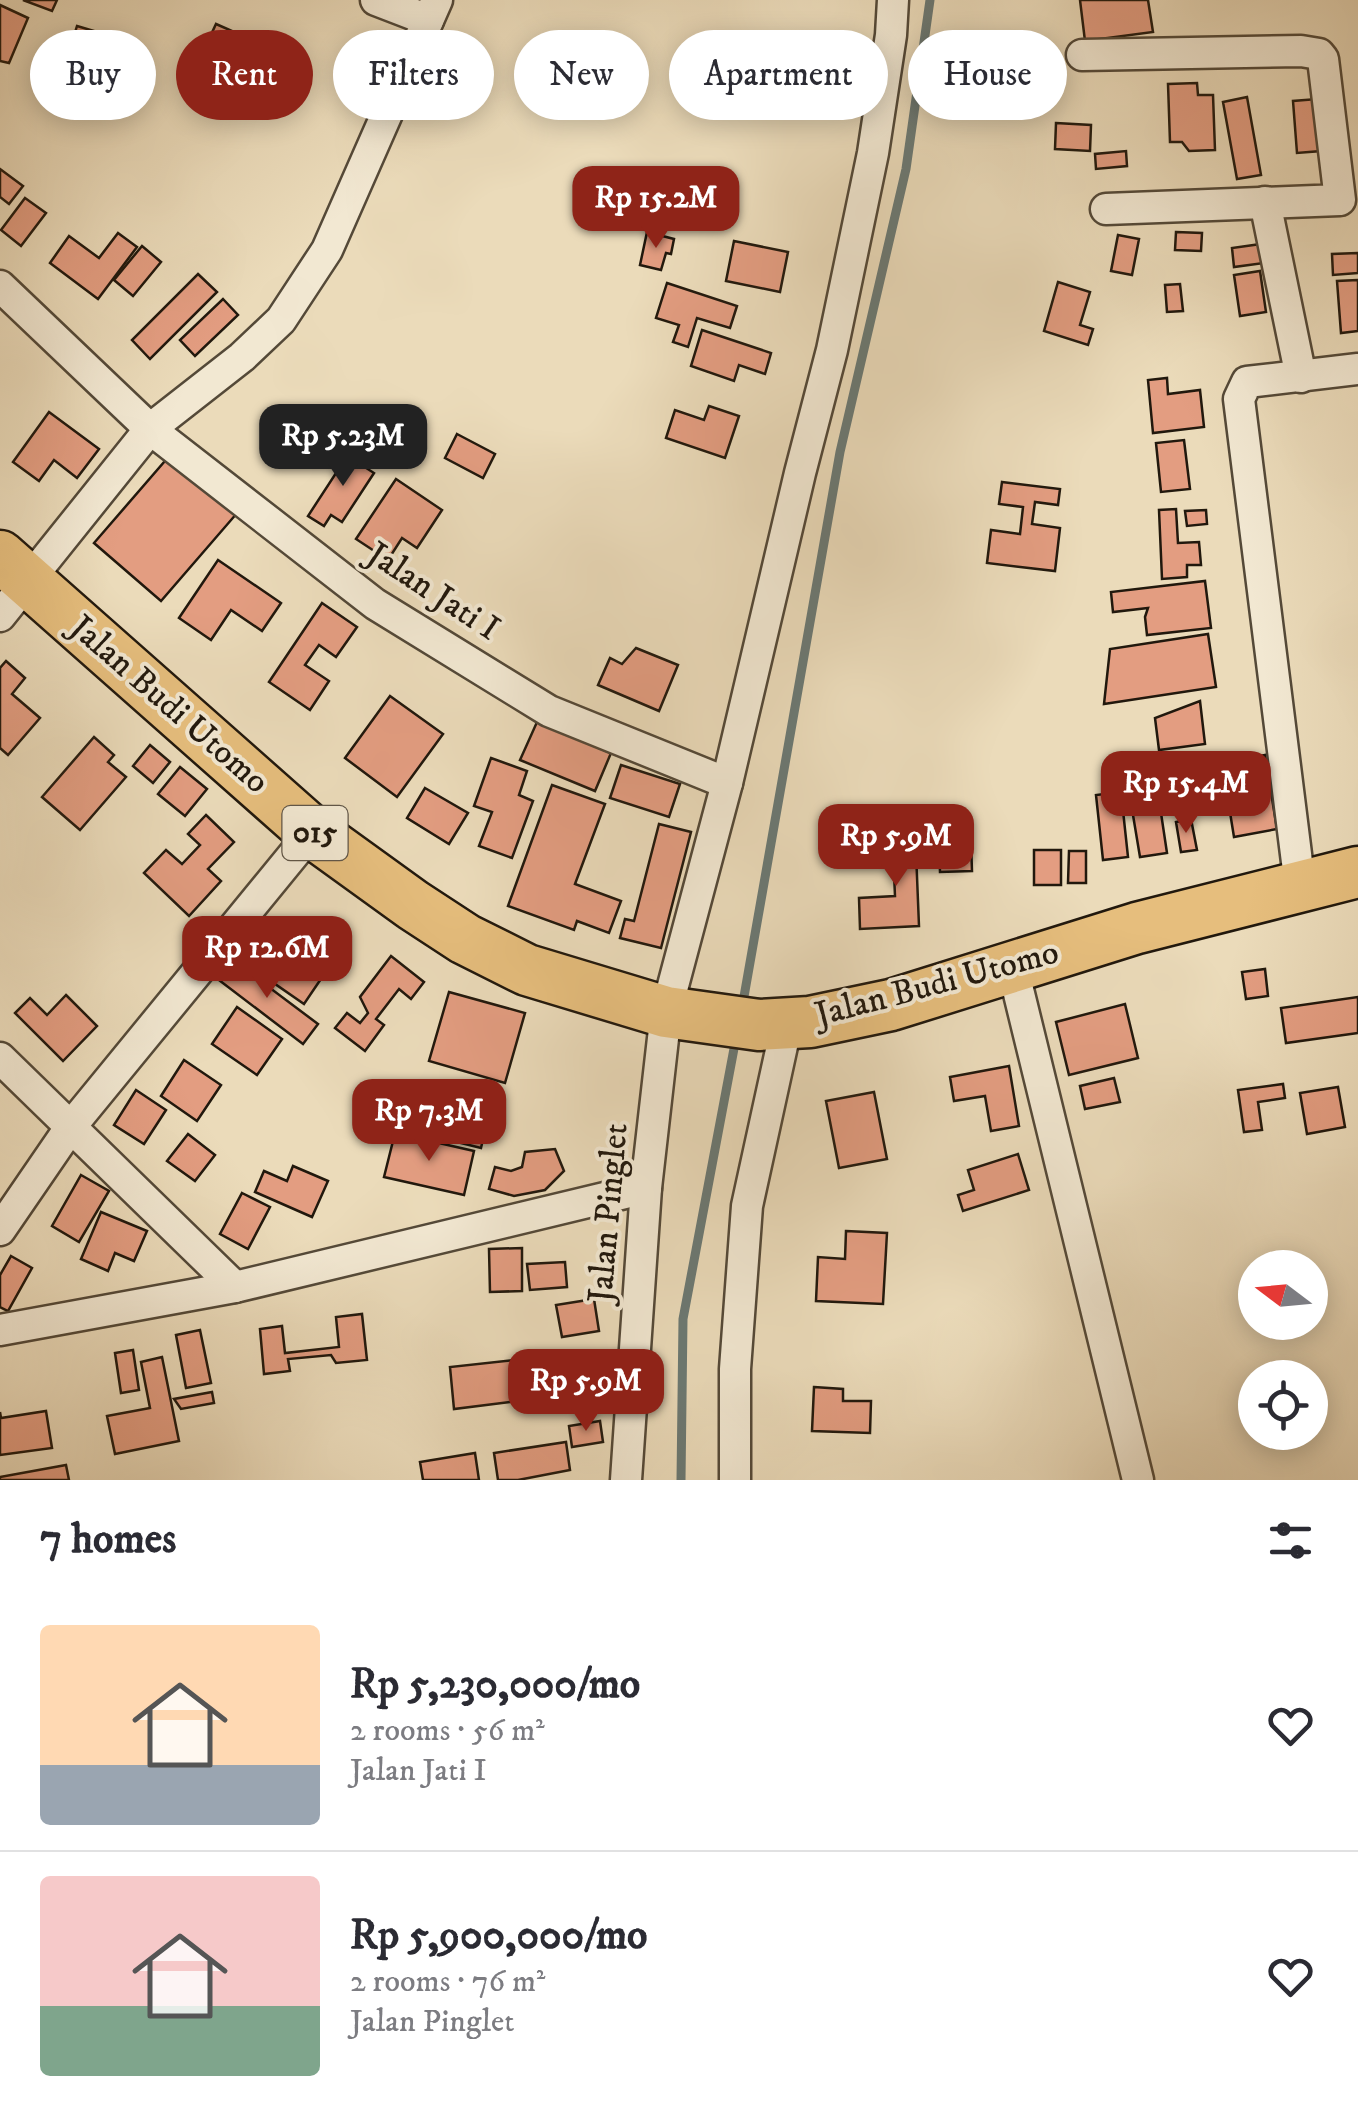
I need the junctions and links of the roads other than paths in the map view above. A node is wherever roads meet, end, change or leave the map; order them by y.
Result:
1 (376, 0) edge
2 (892, 0) edge
3 (433, 10) edge
4 (1082, 55) dead end
5 (1349, 201) edge
6 (1265, 202) junction
7 (1106, 210) dead end
8 (0, 286) edge
9 (1358, 369) edge
10 (1300, 376) junction
11 (150, 430) junction
12 (10, 585) edge
13 (727, 783) junction
14 (312, 832) junction
15 (1358, 872) edge
16 (1300, 886) junction
17 (1012, 965) junction
18 (676, 1014) junction
19 (773, 1024) junction
20 (0, 1058) edge
21 (72, 1125) junction
22 (646, 1188) junction
23 (0, 1230) edge
24 (236, 1286) junction
25 (0, 1330) edge
26 (626, 1480) edge
27 (735, 1480) edge
28 (1138, 1480) edge

1 - 3 street
2 - 13 street, Jalan Pinglet
3 - 11 street
4 - 5 street
5 - 6 street
6 - 7 street
6 - 10 street
8 - 11 street, Jalan Jati I
9 - 10 street
10 - 16 street
11 - 12 street
11 - 13 street, Jalan Jati I
12 - 14 main road, Jalan Budi Utomo / 015
13 - 18 street, Jalan Pinglet
14 - 18 main road, Jalan Budi Utomo / 015
14 - 21 street
15 - 16 main road, Jalan Budi Utomo / 015
16 - 17 main road, Jalan Budi Utomo / 015
17 - 19 main road, Jalan Budi Utomo / 015
17 - 28 street
18 - 19 main road, Jalan Budi Utomo / 015
18 - 22 street, Jalan Pinglet
19 - 27 street
20 - 21 street
21 - 23 street
21 - 24 street
22 - 24 street
22 - 26 street, Jalan Pinglet
24 - 25 street

